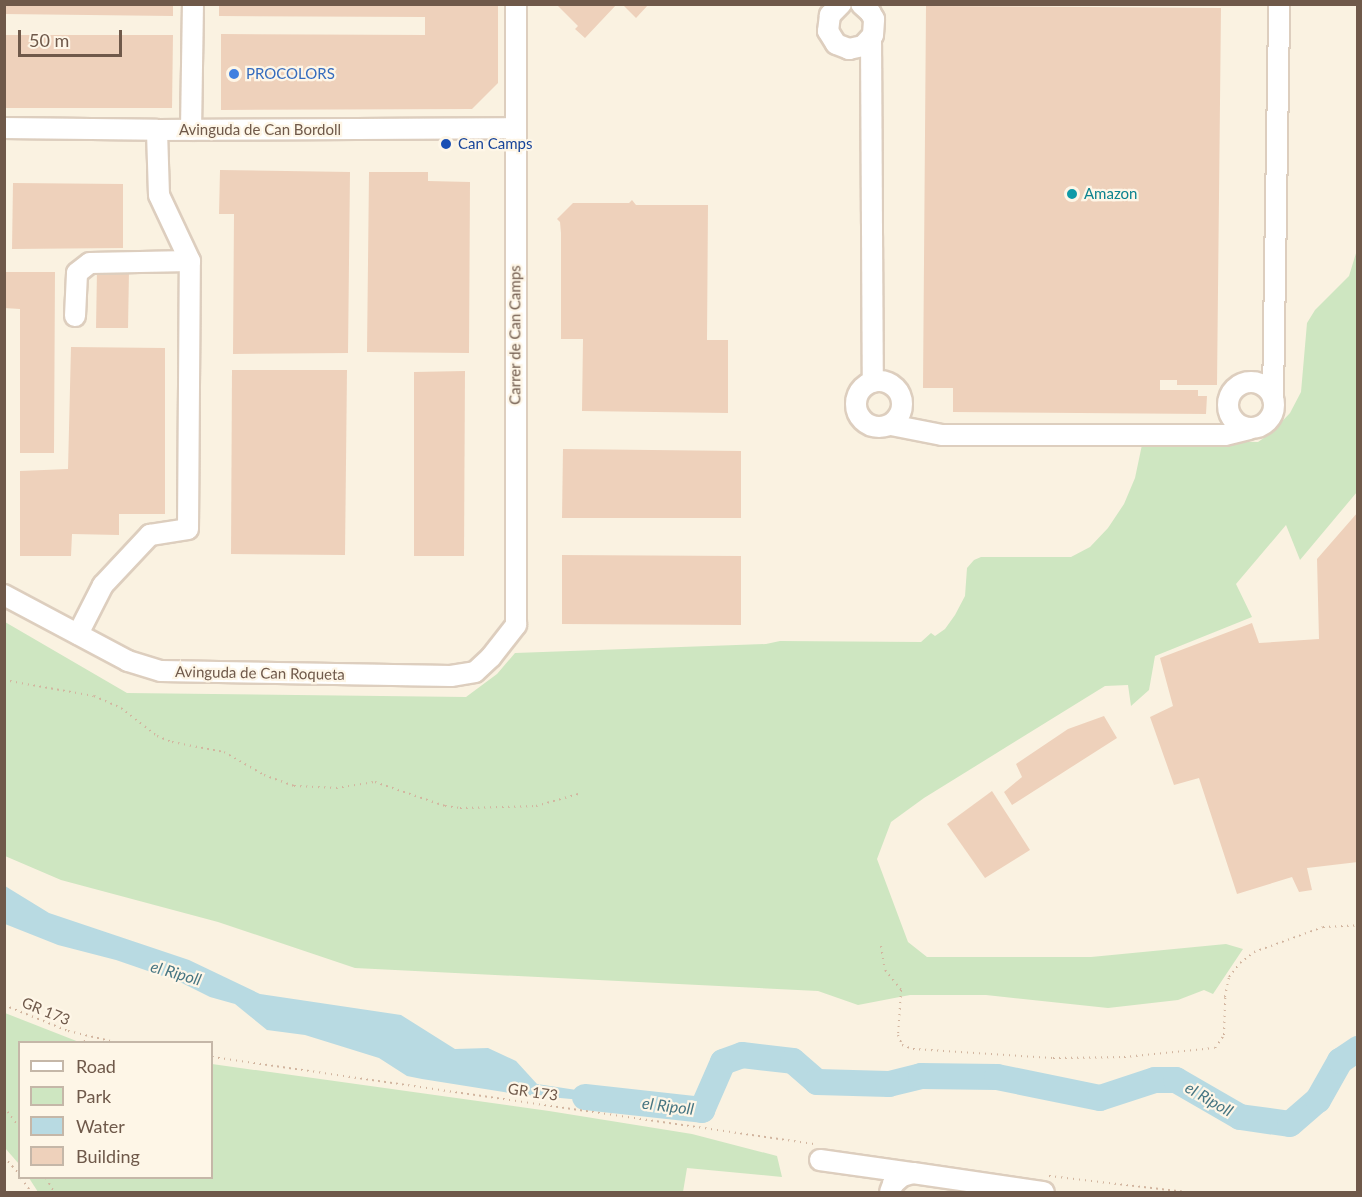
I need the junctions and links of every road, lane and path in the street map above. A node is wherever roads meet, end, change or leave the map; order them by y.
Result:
1 (193, 4) edge
2 (516, 4) edge
3 (841, 4) edge
4 (1280, 4) edge
5 (872, 8) edge
6 (867, 42) junction
7 (4, 128) edge
8 (516, 128) junction
9 (157, 130) junction
10 (191, 130) junction
11 (190, 261) junction
12 (75, 316) dead end
13 (869, 384) junction
14 (1273, 398) junction
15 (894, 422) junction
16 (1243, 426) junction
17 (4, 595) edge
18 (78, 634) junction
19 (491, 657) joint
20 (4, 680) edge
21 (578, 794) dead end
22 (1358, 926) edge
23 (881, 946) dead end
24 (4, 1005) edge
25 (88, 1037) junction
26 (85, 1041) edge
27 (110, 1041) edge
28 (213, 1057) edge
29 (4, 1107) edge
30 (18, 1125) edge
31 (818, 1152) joint
32 (4, 1157) edge
33 (913, 1173) junction
34 (18, 1174) edge
35 (22, 1179) edge
36 (31, 1192) edge
37 (890, 1192) edge
38 (1044, 1192) edge

1 - 10 street
2 - 8 street, Carrer de Can Camps
3 - 6 street
4 - 14 street
5 - 6 street
6 - 13 street
7 - 9 street, Avinguda de Can Bordoll
8 - 10 street, Avinguda de Can Bordoll
8 - 19 street, Carrer de Can Camps
9 - 10 street, Avinguda de Can Bordoll
9 - 11 street
11 - 12 street
11 - 18 street
13 - 15 street
13 - 15 street
14 - 16 street
14 - 16 street
15 - 16 street
17 - 18 street, Avinguda de Can Roqueta
18 - 19 street, Avinguda de Can Roqueta
20 - 21 path
22 - 23 path
24 - 25 path, GR 173
25 - 26 path
25 - 27 path, GR 173
28 - 31 path, GR 173
29 - 30 path
31 - 33 street
32 - 34 path
33 - 37 street
33 - 38 street
35 - 36 path

